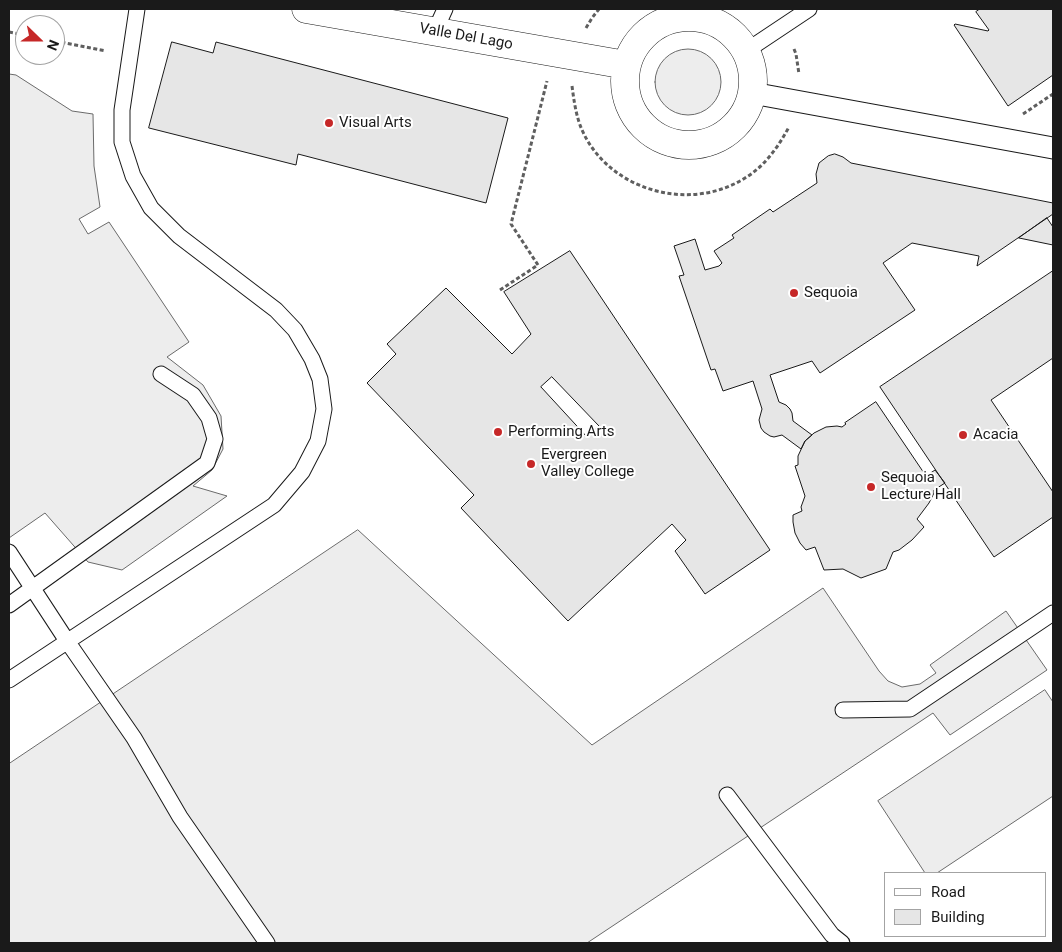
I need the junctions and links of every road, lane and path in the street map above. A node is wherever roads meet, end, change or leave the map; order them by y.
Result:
1 (137, 9) edge
2 (306, 9) edge
3 (809, 9) edge
4 (440, 20) edge
5 (784, 26) junction
6 (65, 43) edge
7 (106, 51) dead end
8 (746, 52) junction
9 (626, 65) junction
10 (555, 82) dead end
11 (563, 84) dead end
12 (752, 93) junction
13 (797, 102) junction
14 (1053, 148) edge
15 (500, 290) dead end
16 (161, 374) dead end
17 (9, 552) edge
18 (32, 589) junction
19 (9, 605) edge
20 (1053, 612) edge
21 (67, 641) junction
22 (9, 680) edge
23 (843, 710) dead end
24 (727, 794) dead end
25 (267, 943) edge
26 (842, 943) edge

1 - 21 lane
2 - 4 street, Valle Del Lago
3 - 5 lane
4 - 9 street, Valle Del Lago
5 - 8 lane
5 - 13 path
6 - 7 path
8 - 9 street
8 - 12 street
9 - 12 street
10 - 15 path
11 - 13 path
12 - 13 street
13 - 14 street
16 - 18 lane
17 - 18 lane
18 - 19 lane
18 - 21 lane
20 - 23 lane
21 - 22 lane
21 - 25 lane
24 - 26 lane

